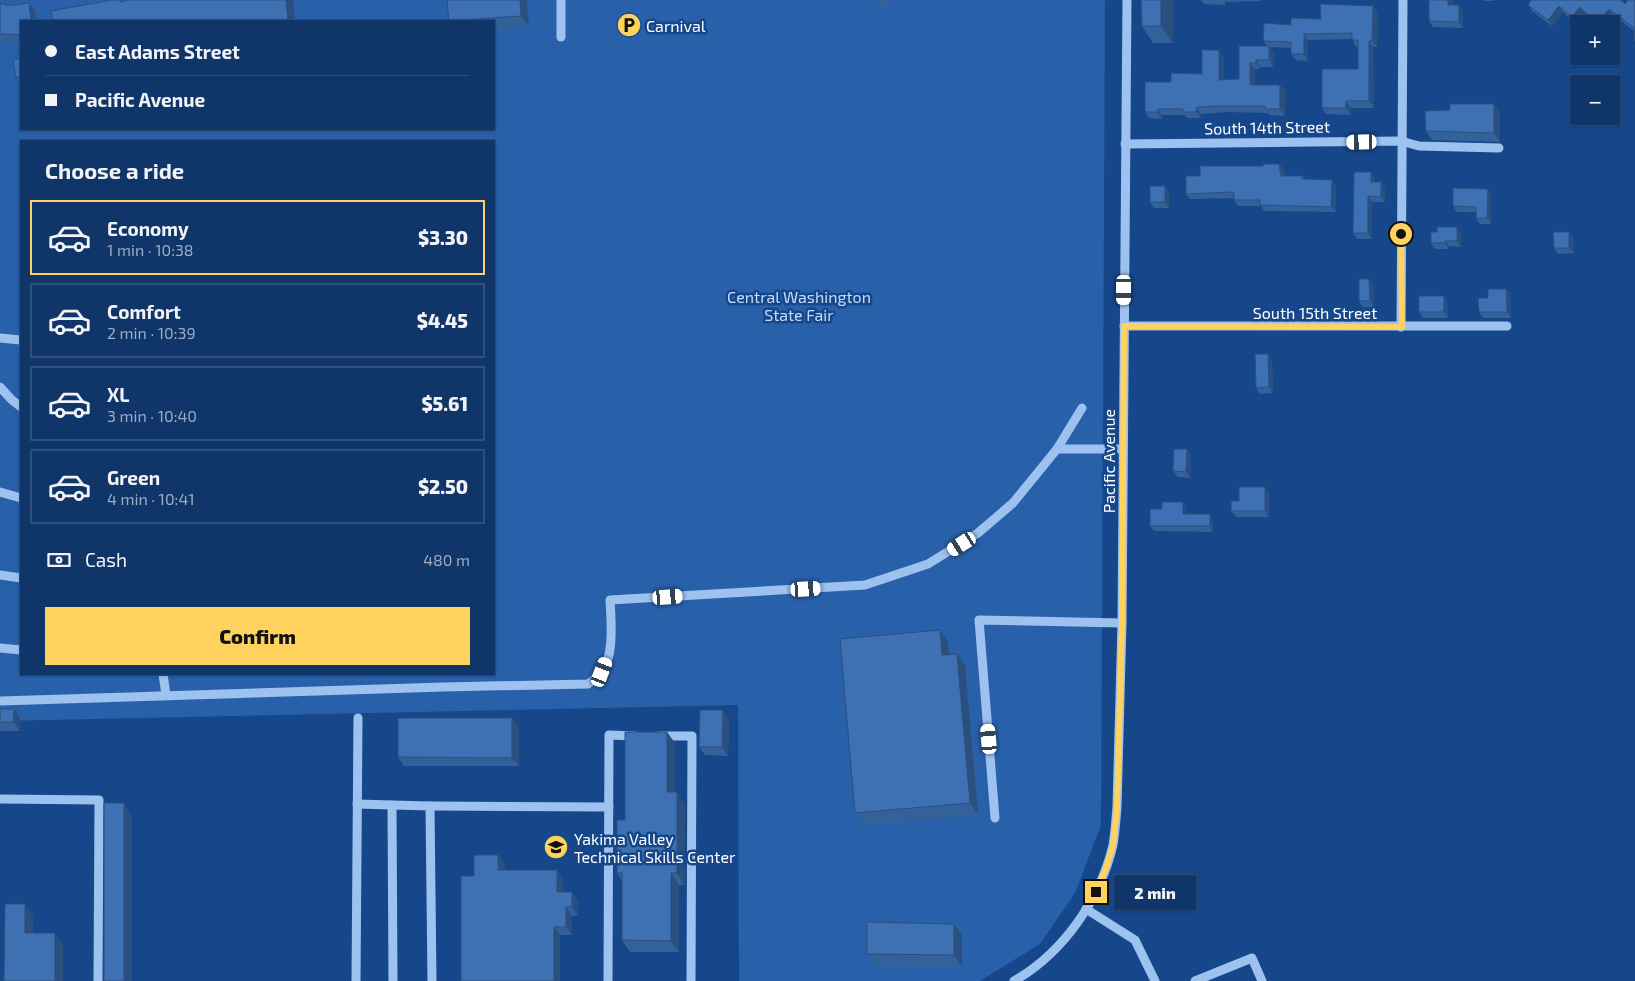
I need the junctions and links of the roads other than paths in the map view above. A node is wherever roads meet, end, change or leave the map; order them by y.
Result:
1 (561, 0) edge
2 (1127, 0) edge
3 (1403, 0) edge
4 (560, 37) dead end
5 (1401, 141) junction
6 (1125, 144) junction
7 (1498, 148) dead end
8 (1124, 326) junction
9 (1507, 326) dead end
10 (1402, 327) junction
11 (0, 338) edge
12 (20, 340) edge
13 (0, 387) edge
14 (20, 406) edge
15 (1082, 408) dead end
16 (1057, 449) junction
17 (1123, 449) junction
18 (0, 492) edge
19 (20, 498) edge
20 (0, 575) edge
21 (20, 578) edge
22 (1122, 623) junction
23 (0, 648) edge
24 (20, 650) edge
25 (163, 675) edge
26 (166, 695) junction
27 (0, 701) edge
28 (358, 718) dead end
29 (0, 799) edge
30 (357, 804) junction
31 (392, 805) junction
32 (430, 806) junction
33 (609, 807) junction
34 (995, 818) dead end
35 (1084, 912) junction
36 (98, 981) edge
37 (356, 981) edge
38 (393, 981) edge
39 (432, 981) edge
40 (608, 981) edge
41 (690, 981) edge
42 (1014, 981) edge
43 (1155, 981) edge
44 (1195, 981) edge
45 (1262, 981) edge

1 - 4 street
2 - 6 street, Pacific Avenue
3 - 5 street
5 - 6 street, South 14th Street
5 - 7 street, South 14th Street
5 - 10 street
6 - 8 street, Pacific Avenue
8 - 10 street, South 15th Street
8 - 17 street, Pacific Avenue
9 - 10 street, South 15th Street
11 - 12 street
13 - 14 street
15 - 16 street
16 - 17 street
16 - 26 street
17 - 22 street, Pacific Avenue
18 - 19 street
20 - 21 street
22 - 34 street
22 - 35 street, Pacific Avenue
23 - 24 street
25 - 26 street
26 - 27 street
28 - 30 street
29 - 36 street
30 - 31 street
30 - 37 street
31 - 32 street
31 - 38 street
32 - 33 street
32 - 39 street
33 - 40 street
33 - 41 street
35 - 42 street, Pacific Avenue
35 - 43 street
44 - 45 street

